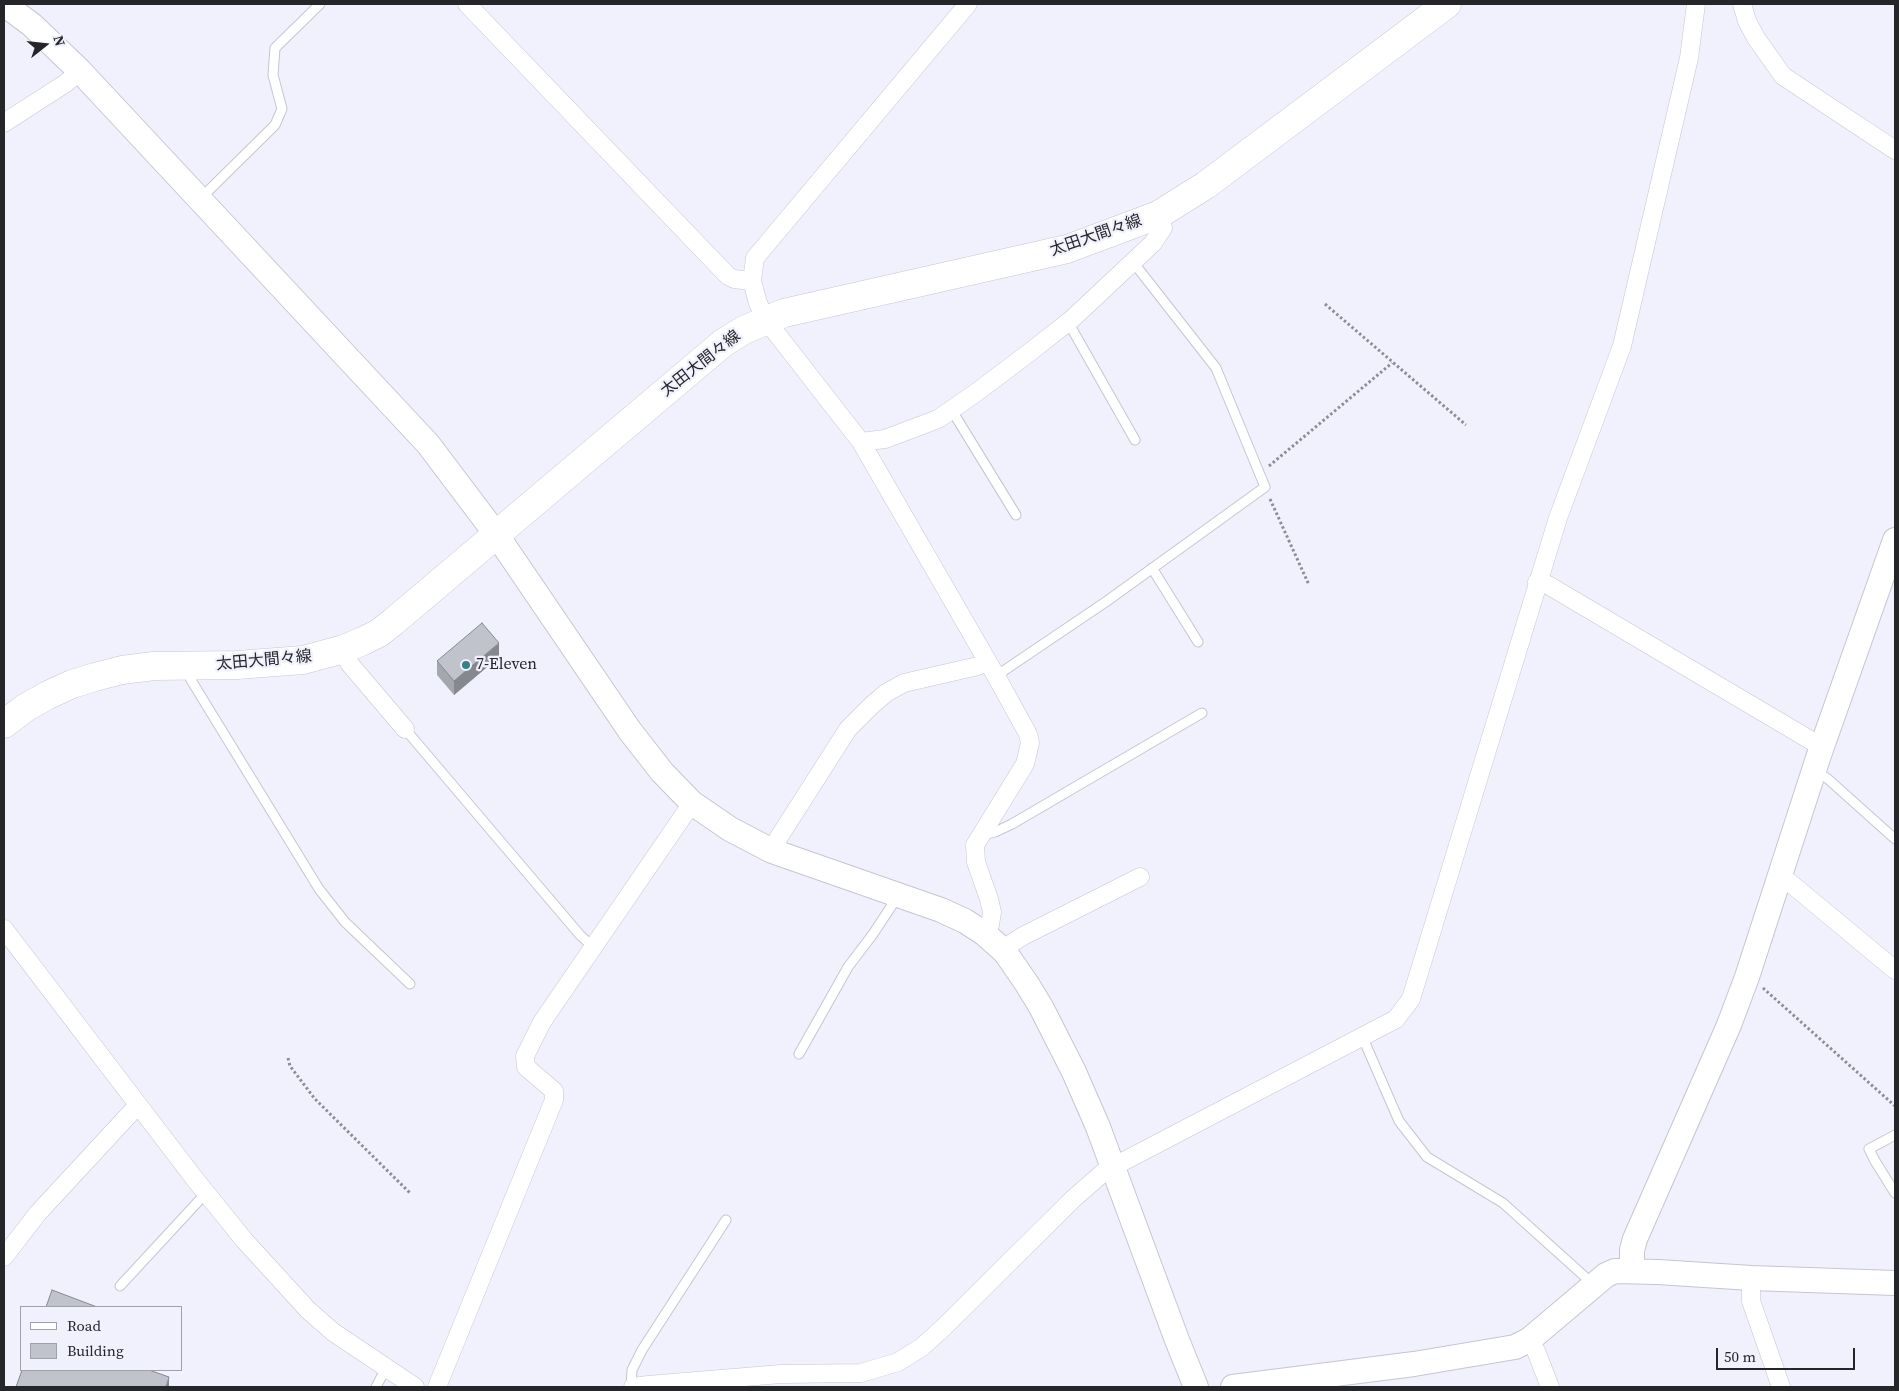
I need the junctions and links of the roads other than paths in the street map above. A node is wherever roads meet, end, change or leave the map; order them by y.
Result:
1 (4, 4) edge
2 (320, 4) edge
3 (467, 4) edge
4 (968, 4) edge
5 (1447, 4) edge
6 (1742, 4) edge
7 (1693, 5) edge
8 (80, 71) junction
9 (4, 123) edge
10 (1895, 150) edge
11 (200, 200) junction
12 (1158, 215) junction
13 (1133, 262) junction
14 (752, 281) junction
15 (766, 320) junction
16 (1068, 322) junction
17 (951, 409) junction
18 (1136, 440) dead end
19 (861, 442) junction
20 (1016, 515) dead end
21 (496, 534) junction
22 (1895, 540) edge
23 (1152, 568) junction
24 (1537, 582) junction
25 (1198, 642) dead end
26 (344, 649) junction
27 (186, 667) junction
28 (991, 668) junction
29 (1202, 713) dead end
30 (4, 724) edge
31 (405, 729) joint
32 (1822, 747) junction
33 (1814, 770) junction
34 (692, 803) junction
35 (980, 835) junction
36 (1895, 840) edge
37 (772, 851) junction
38 (1779, 876) junction
39 (1140, 878) dead end
40 (899, 895) junction
41 (4, 929) edge
42 (985, 934) junction
43 (593, 947) junction
44 (1004, 952) junction
45 (1895, 970) edge
46 (410, 984) dead end
47 (1362, 1036) junction
48 (799, 1054) dead end
49 (138, 1105) junction
50 (1895, 1135) edge
51 (1113, 1166) junction
52 (206, 1193) junction
53 (1895, 1193) edge
54 (726, 1220) dead end
55 (4, 1257) edge
56 (1632, 1270) junction
57 (1751, 1278) junction
58 (1895, 1283) edge
59 (1594, 1285) junction
60 (120, 1286) dead end
61 (1529, 1340) junction
62 (386, 1368) junction
63 (405, 1384) edge
64 (376, 1387) edge
65 (437, 1387) edge
66 (632, 1387) edge
67 (1196, 1387) edge
68 (1233, 1387) edge
69 (1550, 1387) edge
70 (1781, 1387) edge

1 - 8 street
2 - 11 lane
3 - 14 street
4 - 14 street
5 - 12 main road, 太田大間々線
6 - 10 street
7 - 24 street
8 - 9 street
8 - 11 street
11 - 21 street
12 - 13 street
12 - 15 main road, 太田大間々線
13 - 16 street
13 - 23 lane
14 - 15 street
15 - 19 street
15 - 21 main road, 太田大間々線
16 - 17 street
16 - 18 lane
17 - 19 street
17 - 20 lane
19 - 28 street
21 - 26 main road, 太田大間々線
21 - 34 street
22 - 32 street
23 - 25 lane
23 - 28 lane
24 - 32 street
24 - 47 street
26 - 27 main road, 太田大間々線
26 - 31 street
27 - 30 main road, 太田大間々線
27 - 46 lane
28 - 35 street
28 - 37 street
29 - 35 lane
31 - 43 lane
32 - 33 street
33 - 36 lane
33 - 38 street
34 - 37 street
34 - 43 street
35 - 42 street
37 - 40 street
38 - 45 street
38 - 56 street
39 - 44 street
40 - 42 street
40 - 48 lane
41 - 49 street
42 - 44 street
43 - 65 street
44 - 51 street
47 - 51 street
47 - 59 lane
49 - 52 street
49 - 55 street
50 - 53 lane
51 - 66 street
51 - 67 street
52 - 60 lane
52 - 62 street
54 - 66 lane
56 - 57 street
56 - 59 street
57 - 58 street
57 - 70 street
59 - 61 street
61 - 68 street
61 - 69 street
62 - 63 street
62 - 64 lane

